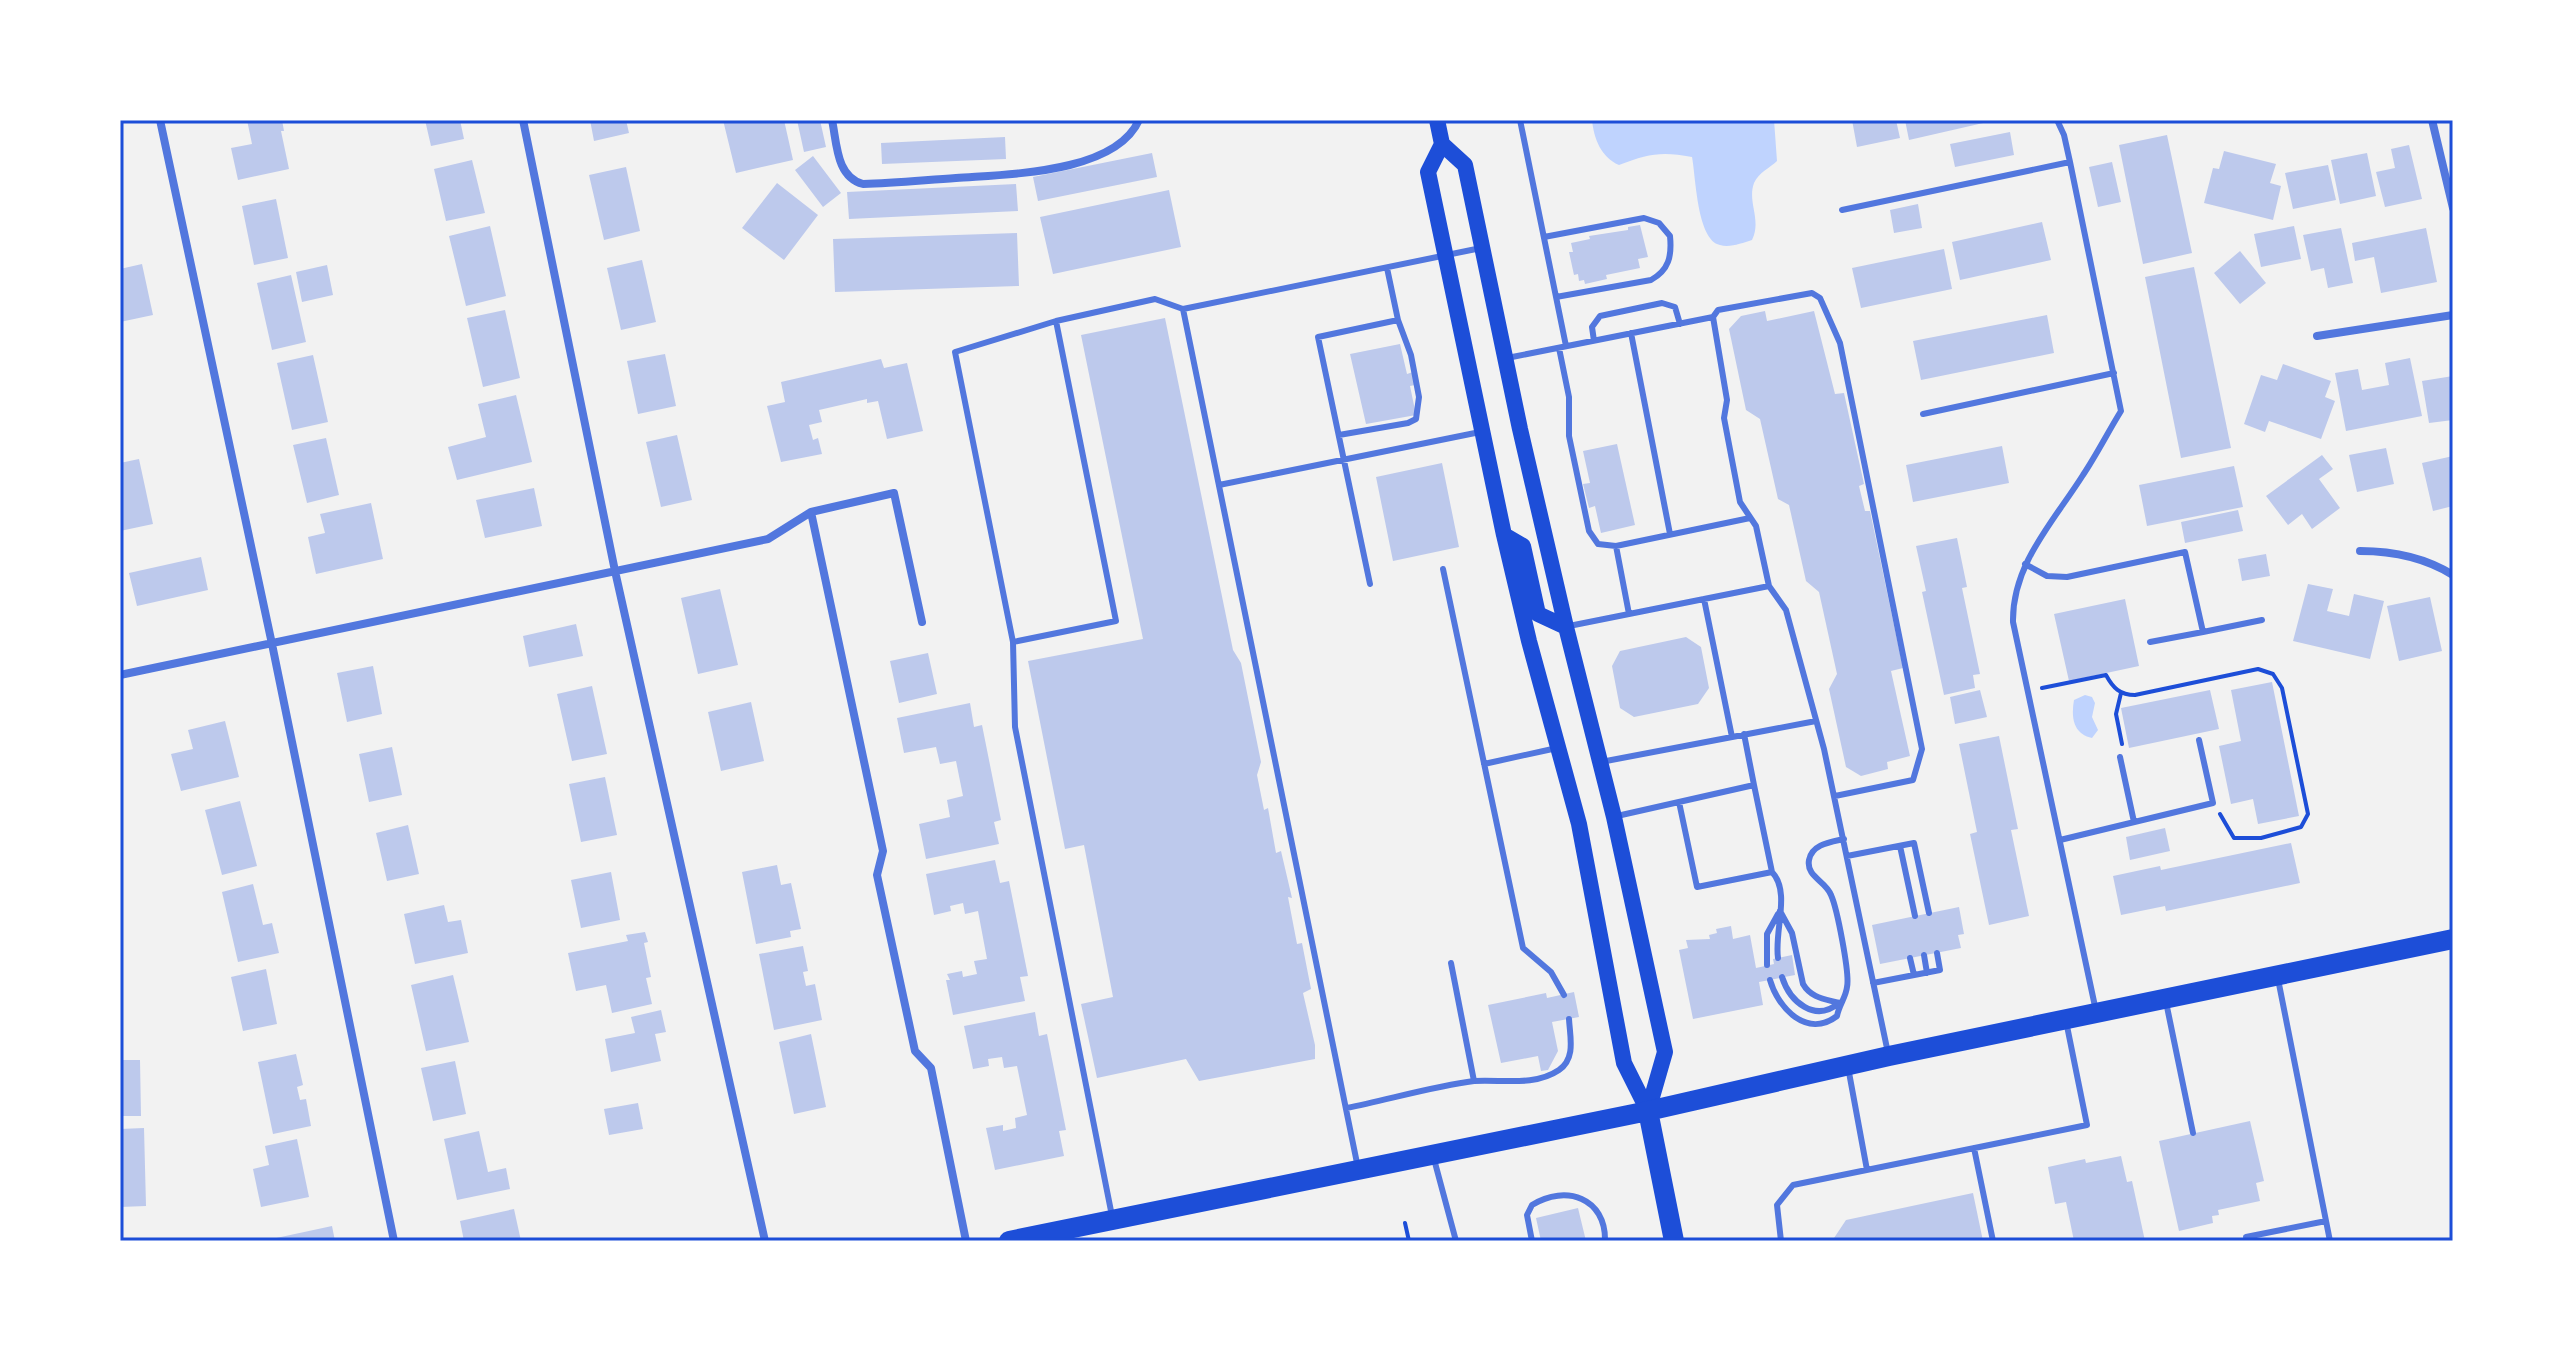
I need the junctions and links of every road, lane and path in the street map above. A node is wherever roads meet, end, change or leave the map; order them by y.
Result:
1 (160, 120) edge
2 (523, 120) edge
3 (832, 120) edge
4 (1139, 120) edge
5 (1437, 120) edge
6 (1520, 120) edge
7 (2057, 120) edge
8 (2432, 120) edge
9 (1442, 144) junction
10 (2070, 162) junction
11 (2453, 208) edge
12 (1842, 210) dead end
13 (1544, 237) junction
14 (1483, 248) junction
15 (1446, 256) junction
16 (1387, 268) junction
17 (1556, 297) junction
18 (1183, 309) junction
19 (2453, 315) edge
20 (1713, 317) junction
21 (1398, 320) junction
22 (1056, 321) junction
23 (1680, 324) junction
24 (1631, 333) junction
25 (2317, 336) dead end
26 (1594, 341) junction
27 (1562, 347) junction
28 (1507, 358) junction
29 (2114, 373) junction
30 (1923, 414) dead end
31 (1483, 431) junction
32 (1339, 435) junction
33 (1344, 460) junction
34 (1219, 485) junction
35 (811, 512) junction
36 (1750, 518) junction
37 (1670, 534) junction
38 (1504, 535) junction
39 (1616, 546) junction
40 (2360, 551) dead end
41 (2025, 564) junction
42 (1443, 569) dead end
43 (615, 571) junction
44 (2453, 575) edge
45 (1370, 584) dead end
46 (1769, 586) junction
47 (1704, 599) junction
48 (1629, 614) junction
49 (2262, 620) dead end
50 (922, 622) dead end
51 (1566, 627) junction
52 (2203, 632) junction
53 (1013, 642) junction
54 (2150, 642) dead end
55 (272, 644) junction
56 (120, 675) edge
57 (2121, 693) dead end
58 (1816, 721) junction
59 (1744, 734) junction
60 (1732, 737) junction
61 (2199, 740) dead end
62 (1557, 748) junction
63 (2120, 757) joint
64 (1601, 762) junction
65 (1484, 764) junction
66 (1754, 785) junction
67 (1835, 796) junction
68 (1679, 802) junction
69 (1614, 817) junction
70 (2134, 822) junction
71 (1844, 839) junction
72 (2060, 840) junction
73 (1900, 846) junction
74 (1847, 856) junction
75 (1772, 872) junction
76 (1780, 911) junction
77 (1929, 913) dead end
78 (1915, 916) dead end
79 (2453, 939) edge
80 (1937, 953) dead end
81 (1924, 955) dead end
82 (1778, 958) dead end
83 (1910, 958) dead end
84 (1451, 963) dead end
85 (1767, 965) dead end
86 (1927, 973) junction
87 (1914, 975) junction
88 (2277, 975) junction
89 (1782, 977) dead end
90 (1770, 980) dead end
91 (1873, 983) junction
92 (1564, 995) dead end
93 (2166, 999) junction
94 (1839, 1003) junction
95 (2096, 1013) junction
96 (1569, 1019) dead end
97 (2066, 1019) junction
98 (1889, 1056) junction
99 (1847, 1066) junction
100 (1474, 1081) junction
101 (1347, 1108) junction
102 (1648, 1111) junction
103 (2193, 1133) dead end
104 (1974, 1148) junction
105 (1433, 1155) junction
106 (1867, 1170) junction
107 (1359, 1171) junction
108 (1112, 1220) junction
109 (2326, 1221) junction
110 (1405, 1223) dead end
111 (2246, 1237) dead end
112 (394, 1241) edge
113 (765, 1241) edge
114 (966, 1241) edge
115 (1009, 1241) edge
116 (1409, 1241) edge
117 (1456, 1241) edge
118 (1532, 1241) edge
119 (1605, 1241) edge
120 (1674, 1241) edge
121 (1781, 1241) edge
122 (1993, 1241) edge
123 (2330, 1241) edge

1 - 55 street
2 - 43 street
3 - 4 street
5 - 9 main road
6 - 13 lane
7 - 10 lane
8 - 11 street
9 - 14 main road
9 - 15 main road
10 - 12 lane
10 - 29 lane
13 - 17 lane
13 - 17 lane
14 - 15 lane
14 - 28 main road
15 - 16 lane
15 - 31 main road
16 - 18 lane
16 - 21 lane
17 - 27 lane
18 - 22 lane
18 - 34 lane
19 - 25 street
20 - 23 lane
20 - 36 lane
20 - 67 lane
21 - 32 lane
21 - 32 lane
22 - 53 lane
22 - 53 lane
23 - 24 lane
23 - 26 lane
24 - 26 lane
24 - 37 lane
26 - 27 lane
27 - 28 lane
27 - 39 lane
28 - 51 main road
29 - 30 lane
29 - 41 lane
31 - 33 lane
31 - 38 main road
32 - 33 lane
33 - 34 lane
33 - 45 lane
34 - 101 lane
35 - 43 street
35 - 50 street
35 - 114 street
36 - 37 lane
36 - 46 lane
37 - 39 lane
38 - 51 main road
38 - 62 main road
39 - 48 lane
40 - 44 street
41 - 52 lane
41 - 72 lane
42 - 65 lane
43 - 55 street
43 - 113 street
46 - 47 lane
46 - 58 lane
47 - 48 lane
47 - 60 lane
48 - 51 lane
49 - 52 lane
51 - 64 main road
52 - 54 lane
53 - 108 lane
55 - 56 street
55 - 112 street
57 - 63 path
58 - 59 lane
58 - 67 lane
59 - 60 lane
59 - 66 lane
60 - 64 lane
61 - 70 lane
62 - 65 lane
62 - 102 main road
63 - 70 lane
64 - 69 main road
65 - 92 lane
66 - 68 lane
66 - 75 lane
67 - 71 lane
68 - 69 lane
68 - 75 lane
69 - 102 main road
70 - 72 lane
71 - 74 lane
71 - 94 lane
72 - 95 lane
73 - 74 lane
73 - 77 lane
73 - 78 lane
74 - 91 lane
75 - 76 lane
76 - 82 lane
76 - 85 lane
76 - 94 lane
79 - 88 main road
80 - 86 lane
81 - 86 lane
83 - 87 lane
84 - 100 lane
86 - 87 lane
87 - 91 lane
88 - 93 main road
88 - 109 lane
89 - 94 lane
90 - 94 lane
91 - 98 lane
93 - 95 main road
93 - 103 lane
95 - 97 main road
96 - 100 lane
97 - 98 main road
97 - 104 lane
98 - 99 main road
99 - 102 main road
99 - 106 lane
100 - 101 lane
101 - 107 lane
102 - 105 main road
102 - 120 main road
104 - 106 lane
104 - 122 lane
105 - 107 main road
105 - 117 lane
106 - 121 lane
107 - 108 main road
108 - 115 main road
109 - 111 lane
109 - 123 lane
110 - 116 path
118 - 119 lane

